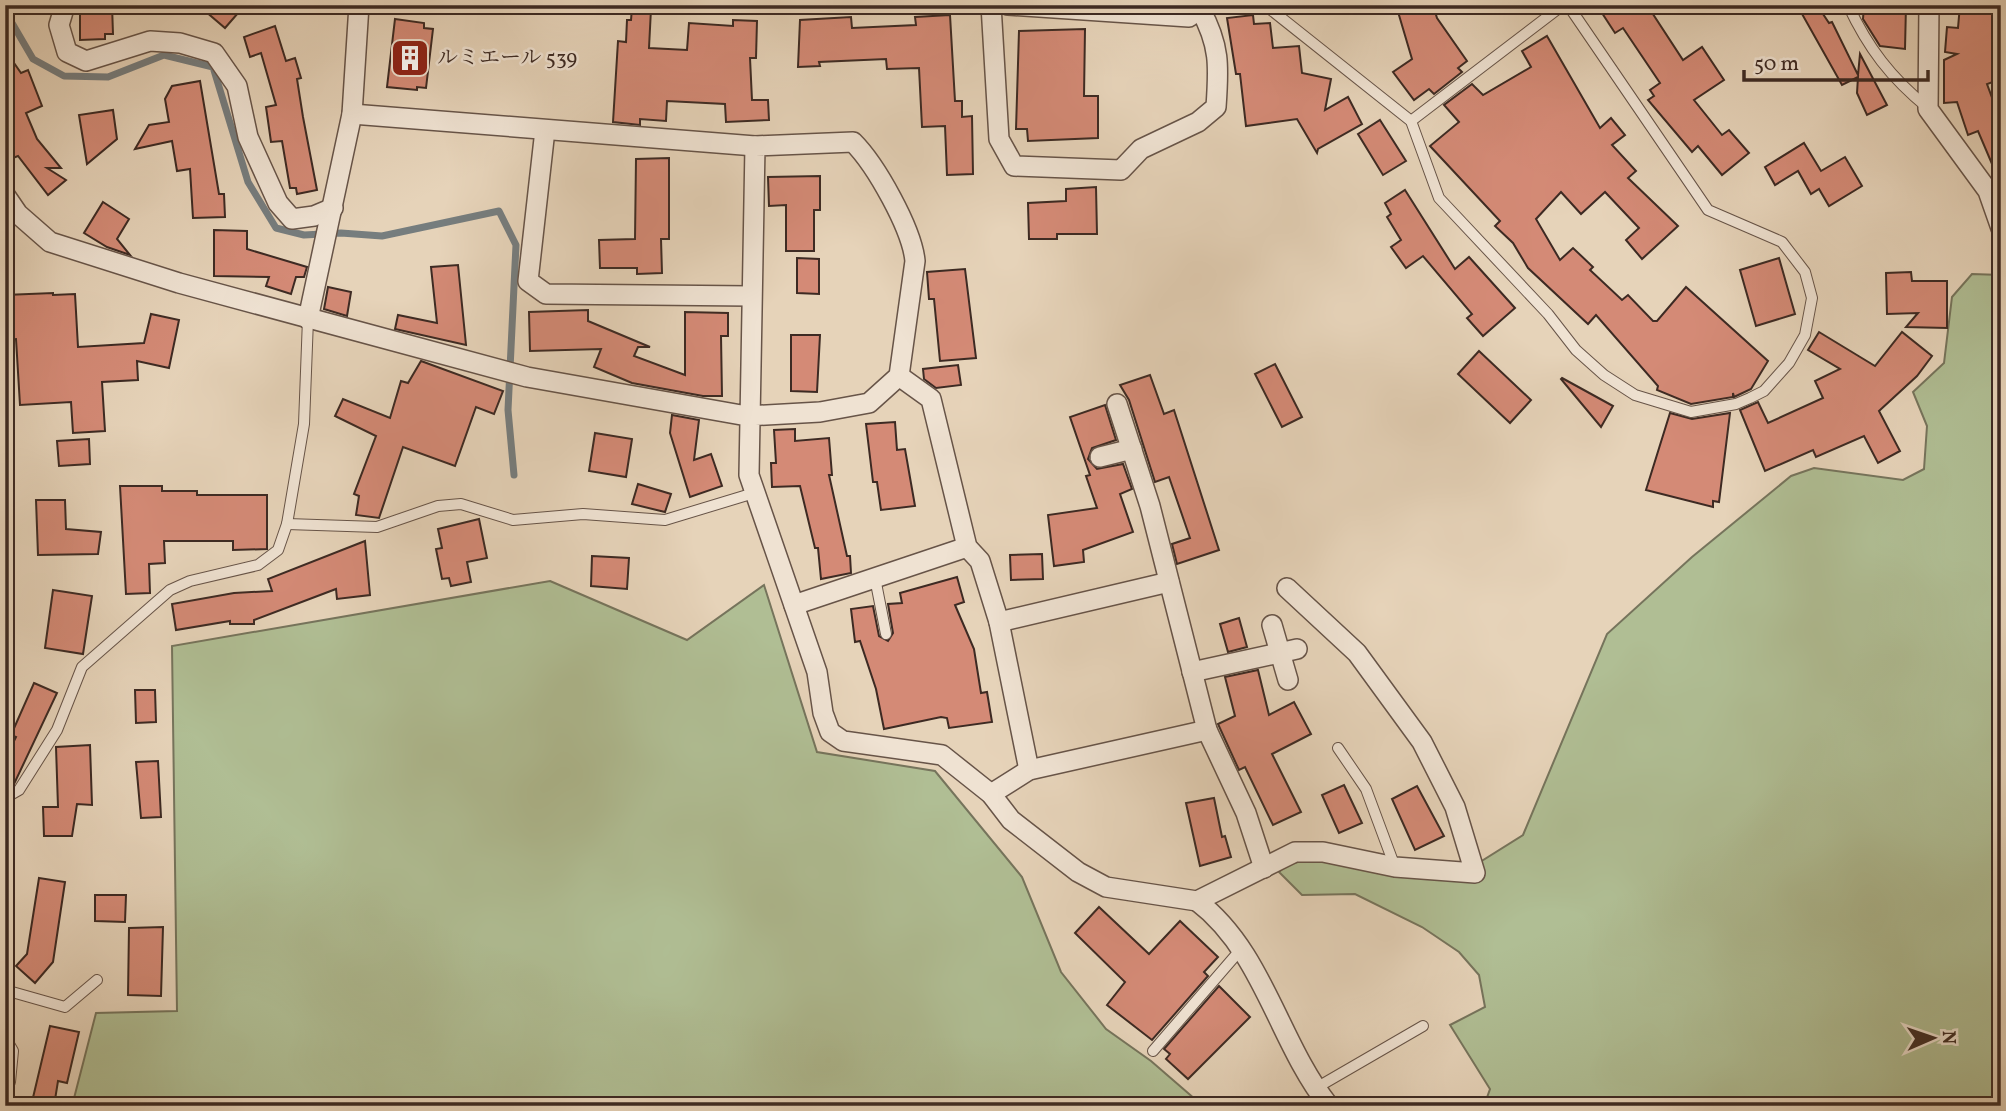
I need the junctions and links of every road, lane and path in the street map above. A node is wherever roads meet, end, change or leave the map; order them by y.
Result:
1 (65, 5) edge
2 (359, 5) edge
3 (991, 5) edge
4 (1008, 5) edge
5 (1265, 5) edge
6 (1566, 5) edge
7 (1847, 5) edge
8 (1929, 5) edge
9 (1029, 6) edge
10 (1202, 7) edge
11 (1928, 109) junction
12 (352, 114) junction
13 (1411, 121) junction
14 (545, 130) junction
15 (755, 146) junction
16 (5, 195) edge
17 (333, 208) junction
18 (12, 220) edge
19 (2001, 228) edge
20 (751, 296) junction
21 (308, 319) junction
22 (899, 376) junction
23 (1117, 404) dead end
24 (747, 416) junction
25 (1132, 449) junction
26 (1100, 457) dead end
27 (754, 493) junction
28 (287, 524) junction
29 (967, 547) junction
30 (875, 578) junction
31 (1169, 583) junction
32 (1287, 589) dead end
33 (794, 605) junction
34 (999, 622) junction
35 (1272, 625) dead end
36 (886, 634) dead end
37 (1288, 651) junction
38 (1192, 673) junction
39 (1288, 680) dead end
40 (1207, 730) junction
41 (1338, 748) dead end
42 (1029, 770) junction
43 (991, 793) junction
44 (5, 798) edge
45 (1395, 867) junction
46 (1264, 868) junction
47 (1197, 901) junction
48 (1242, 948) junction
49 (97, 981) dead end
50 (5, 990) edge
51 (1423, 1026) dead end
52 (5, 1037) edge
53 (1153, 1051) dead end
54 (10, 1082) dead end
55 (1316, 1089) junction
56 (1329, 1106) edge

1 - 17 street
2 - 12 street
3 - 10 street
4 - 9 street
5 - 13 lane
6 - 13 lane
6 - 13 lane
7 - 11 lane
8 - 11 street
9 - 10 street
11 - 19 street
12 - 14 street
12 - 17 street
14 - 15 street
14 - 20 street
15 - 20 street
15 - 22 street
16 - 18 street
17 - 21 street
18 - 21 street
20 - 24 street
21 - 24 street
21 - 28 lane
22 - 24 street
22 - 29 street
23 - 25 street
24 - 27 street
25 - 26 street
25 - 31 street
27 - 28 lane
27 - 33 street
28 - 44 lane
29 - 30 street
29 - 34 street
30 - 33 street
30 - 36 lane
31 - 34 street
31 - 38 street
32 - 45 street
33 - 43 street
34 - 42 street
35 - 37 street
37 - 38 street
37 - 39 street
38 - 40 street
40 - 42 street
40 - 46 street
41 - 45 lane
42 - 43 street
43 - 47 street
45 - 46 street
46 - 47 street
47 - 48 street
48 - 53 lane
48 - 55 street
49 - 50 lane
51 - 55 lane
52 - 54 lane
55 - 56 street

